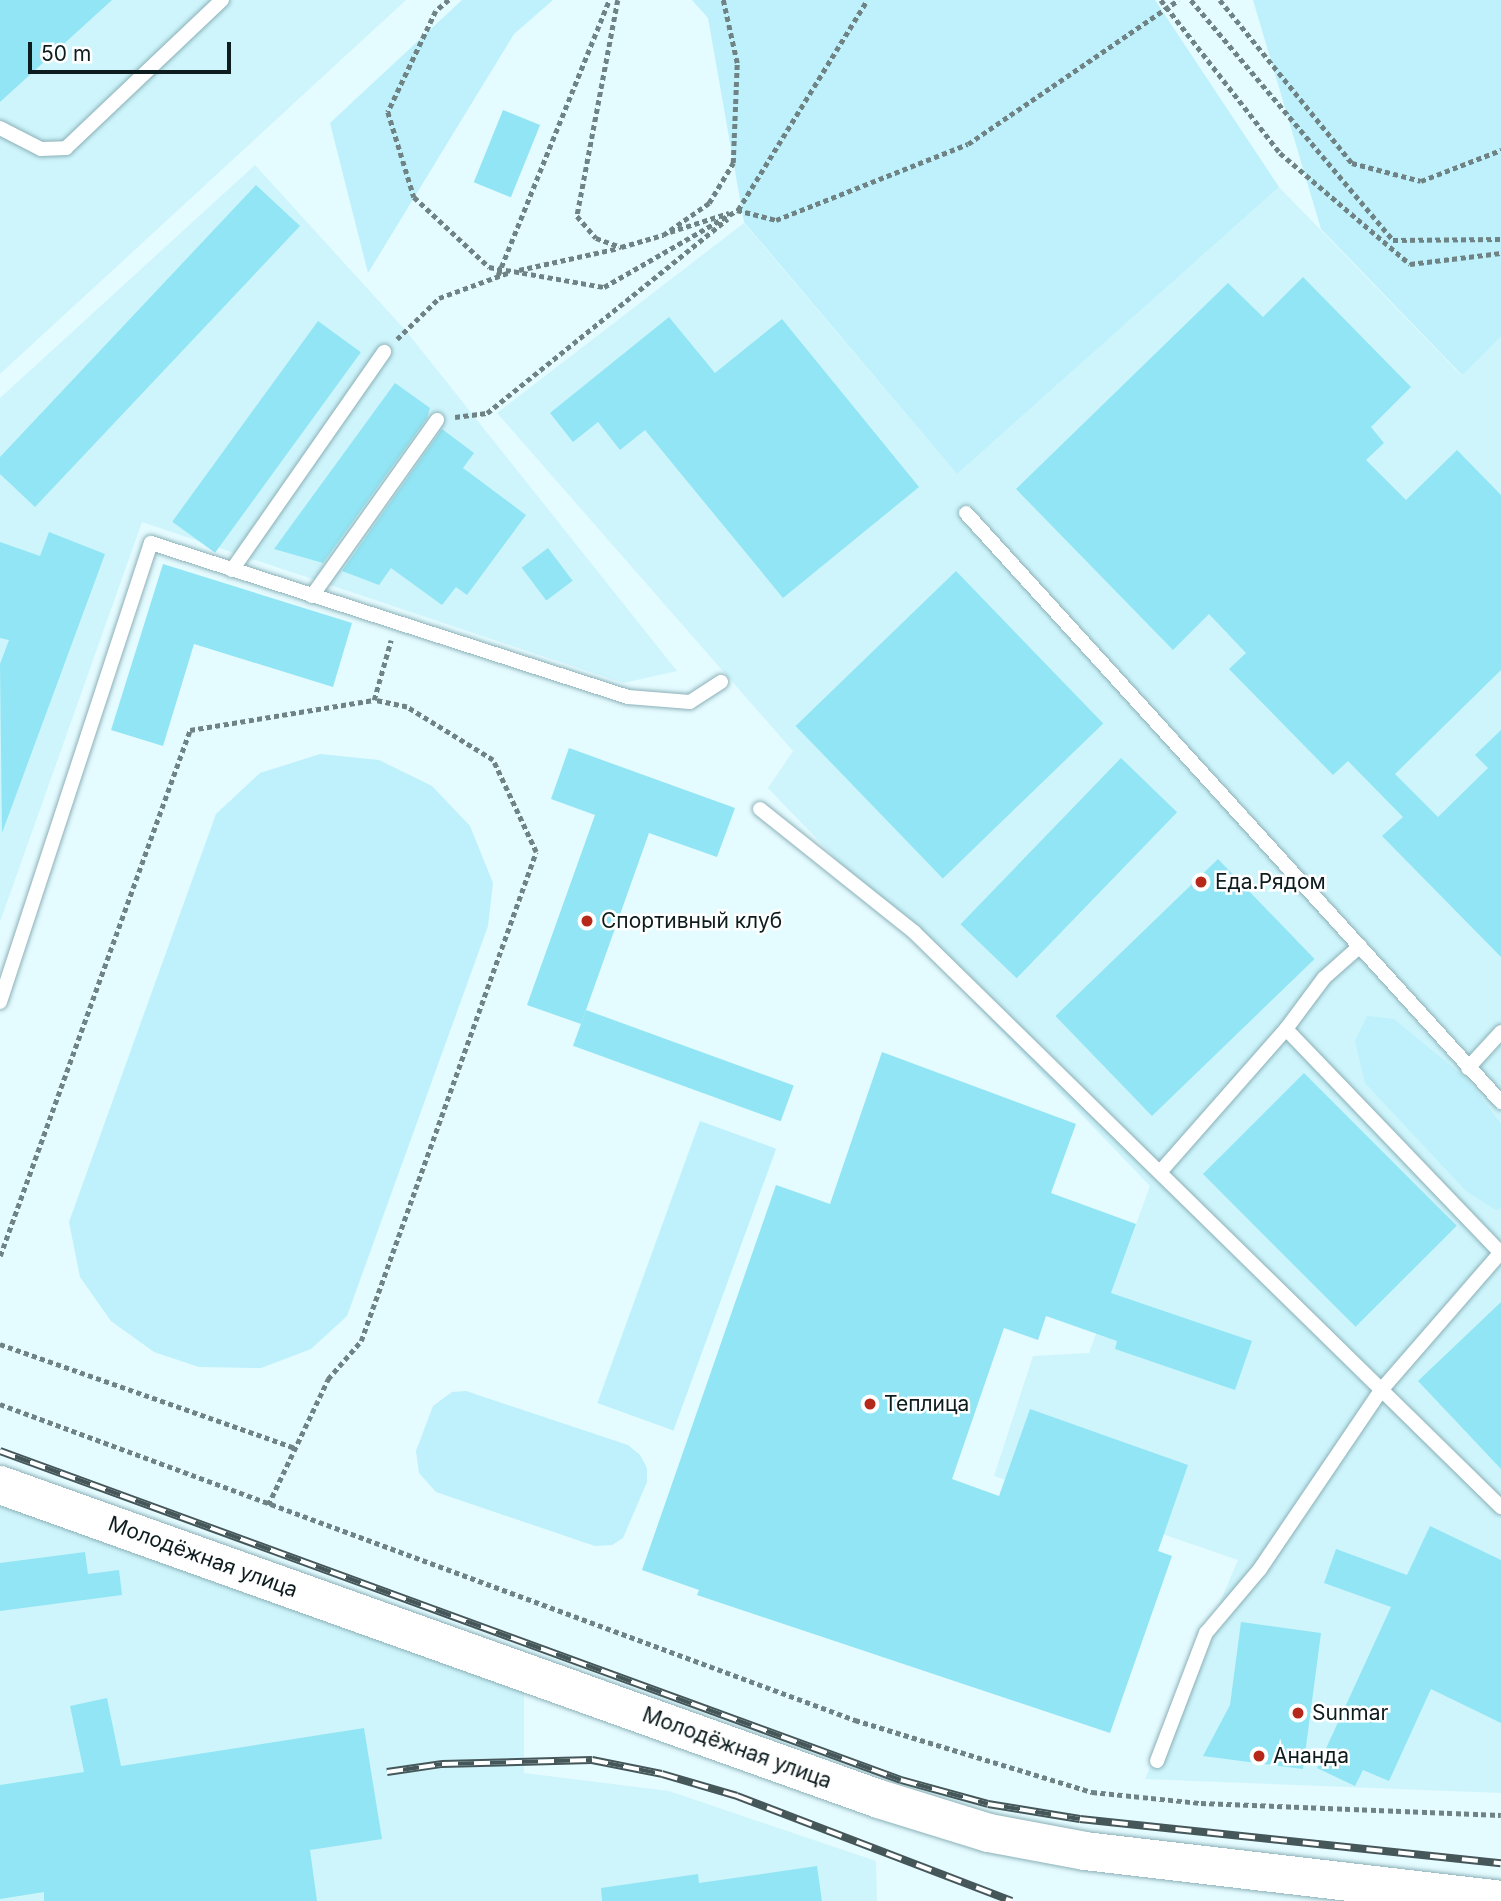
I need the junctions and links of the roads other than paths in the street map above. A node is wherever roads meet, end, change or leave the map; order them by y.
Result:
1 (222, 0) edge
2 (0, 128) edge
3 (384, 352) road end
4 (437, 420) road end
5 (966, 513) dead end
6 (232, 570) junction
7 (312, 596) junction
8 (721, 682) dead end
9 (760, 809) dead end
10 (1360, 946) junction
11 (0, 1002) edge
12 (1286, 1029) junction
13 (1501, 1032) edge
14 (1468, 1068) junction
15 (1501, 1102) edge
16 (1160, 1172) junction
17 (1501, 1253) edge
18 (1382, 1389) junction
19 (0, 1485) edge
20 (1501, 1507) edge
21 (1157, 1761) dead end
22 (1501, 1900) edge

1 - 2 lane
3 - 6 lane
4 - 7 lane
5 - 10 lane
6 - 7 lane
6 - 11 lane
7 - 8 lane
9 - 16 lane
10 - 12 lane
10 - 14 lane
12 - 16 lane
12 - 17 lane
13 - 14 lane
14 - 15 lane
16 - 18 lane
17 - 18 lane
18 - 20 lane
18 - 21 lane
19 - 22 main road, Молодёжная улица

